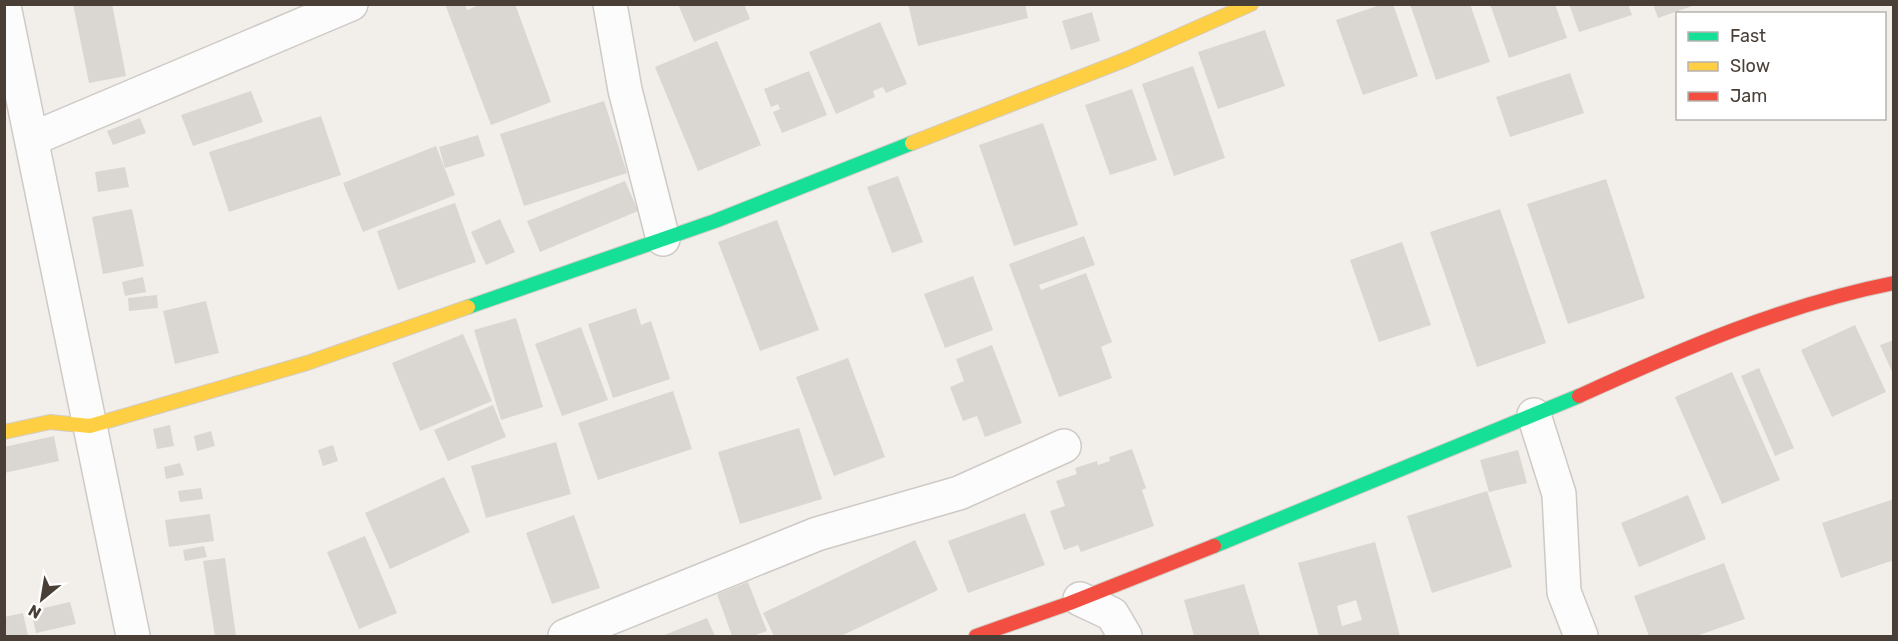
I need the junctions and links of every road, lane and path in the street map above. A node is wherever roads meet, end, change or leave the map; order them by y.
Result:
1 (351, 4) edge
2 (610, 4) edge
3 (1251, 4) edge
4 (4, 6) edge
5 (32, 139) junction
6 (663, 239) junction
7 (1893, 283) edge
8 (1534, 415) junction
9 (90, 426) junction
10 (4, 432) edge
11 (1064, 446) dead end
12 (1080, 599) junction
13 (132, 636) edge
14 (565, 636) edge
15 (976, 636) edge
16 (1125, 636) edge
17 (1581, 636) edge

1 - 5 street
2 - 6 street
3 - 6 street
4 - 5 street
5 - 9 street
6 - 9 street
7 - 8 street
8 - 12 street
8 - 17 street
9 - 10 street
9 - 13 street
11 - 14 street
12 - 15 street
12 - 16 street

